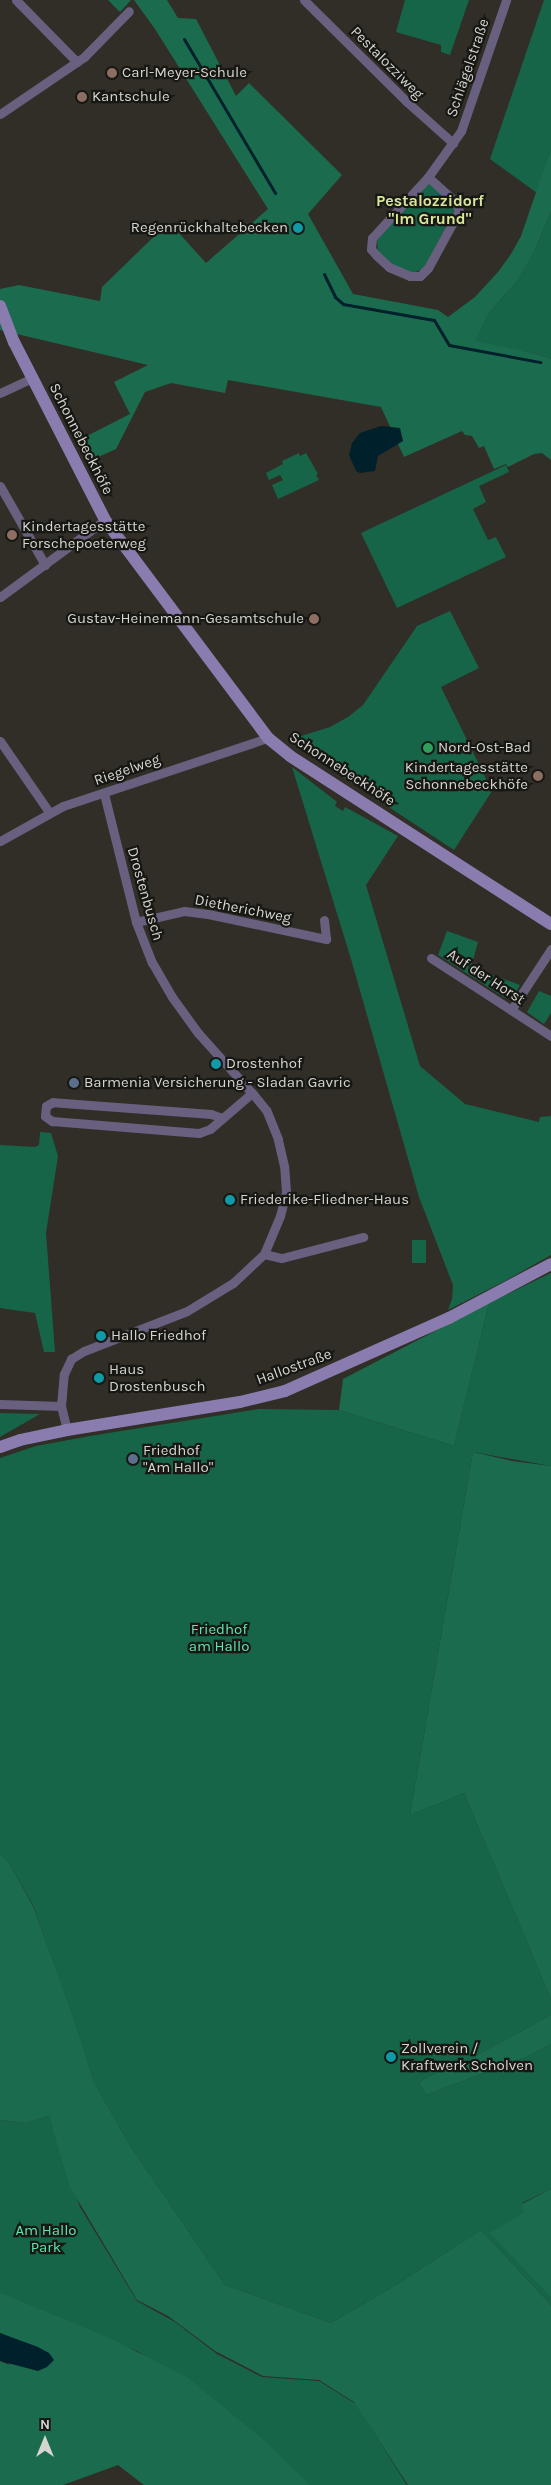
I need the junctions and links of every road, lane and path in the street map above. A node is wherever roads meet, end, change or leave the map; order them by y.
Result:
1 (16, 0) edge
2 (304, 0) edge
3 (506, 0) edge
4 (129, 11) dead end
5 (77, 62) junction
6 (0, 114) edge
7 (453, 144) junction
8 (428, 177) junction
9 (0, 306) edge
10 (32, 378) junction
11 (0, 393) edge
12 (0, 486) edge
13 (105, 520) junction
14 (46, 565) junction
15 (0, 597) edge
16 (268, 738) junction
17 (0, 741) edge
18 (104, 794) junction
19 (49, 812) junction
20 (0, 841) edge
21 (324, 920) dead end
22 (136, 922) junction
23 (551, 924) edge
24 (551, 949) edge
25 (431, 958) dead end
26 (511, 1010) junction
27 (551, 1036) edge
28 (252, 1092) junction
29 (222, 1118) junction
30 (363, 1237) dead end
31 (264, 1254) junction
32 (551, 1264) edge
33 (0, 1404) edge
34 (62, 1406) junction
35 (67, 1430) junction
36 (0, 1448) edge

1 - 5 street
2 - 7 street, Pestalozziweg
3 - 7 street, Schlägelstraße
4 - 5 street
5 - 6 street
7 - 8 street, Schlägelstraße
8 - 8 street, Schlägelstraße
9 - 10 street, Schonnebeckhöfe
10 - 11 street
10 - 13 street, Schonnebeckhöfe
12 - 14 street
13 - 14 street
13 - 16 street, Schonnebeckhöfe
14 - 15 street
16 - 18 street, Riegelweg
16 - 23 street, Schonnebeckhöfe
17 - 19 street
18 - 19 street, Riegelweg
18 - 22 street, Drostenbusch
19 - 20 street, Riegelweg
21 - 22 street, Dietherichweg
22 - 28 street, Drostenbusch
24 - 26 street
25 - 26 street, Auf der Horst
26 - 27 street, Auf der Horst
28 - 29 street
28 - 31 street, Drostenbusch
29 - 29 street
30 - 31 street
31 - 34 street, Drostenbusch
32 - 35 street, Hallostraße
33 - 34 street
34 - 35 street, Drostenbusch
35 - 36 street, Hallostraße

